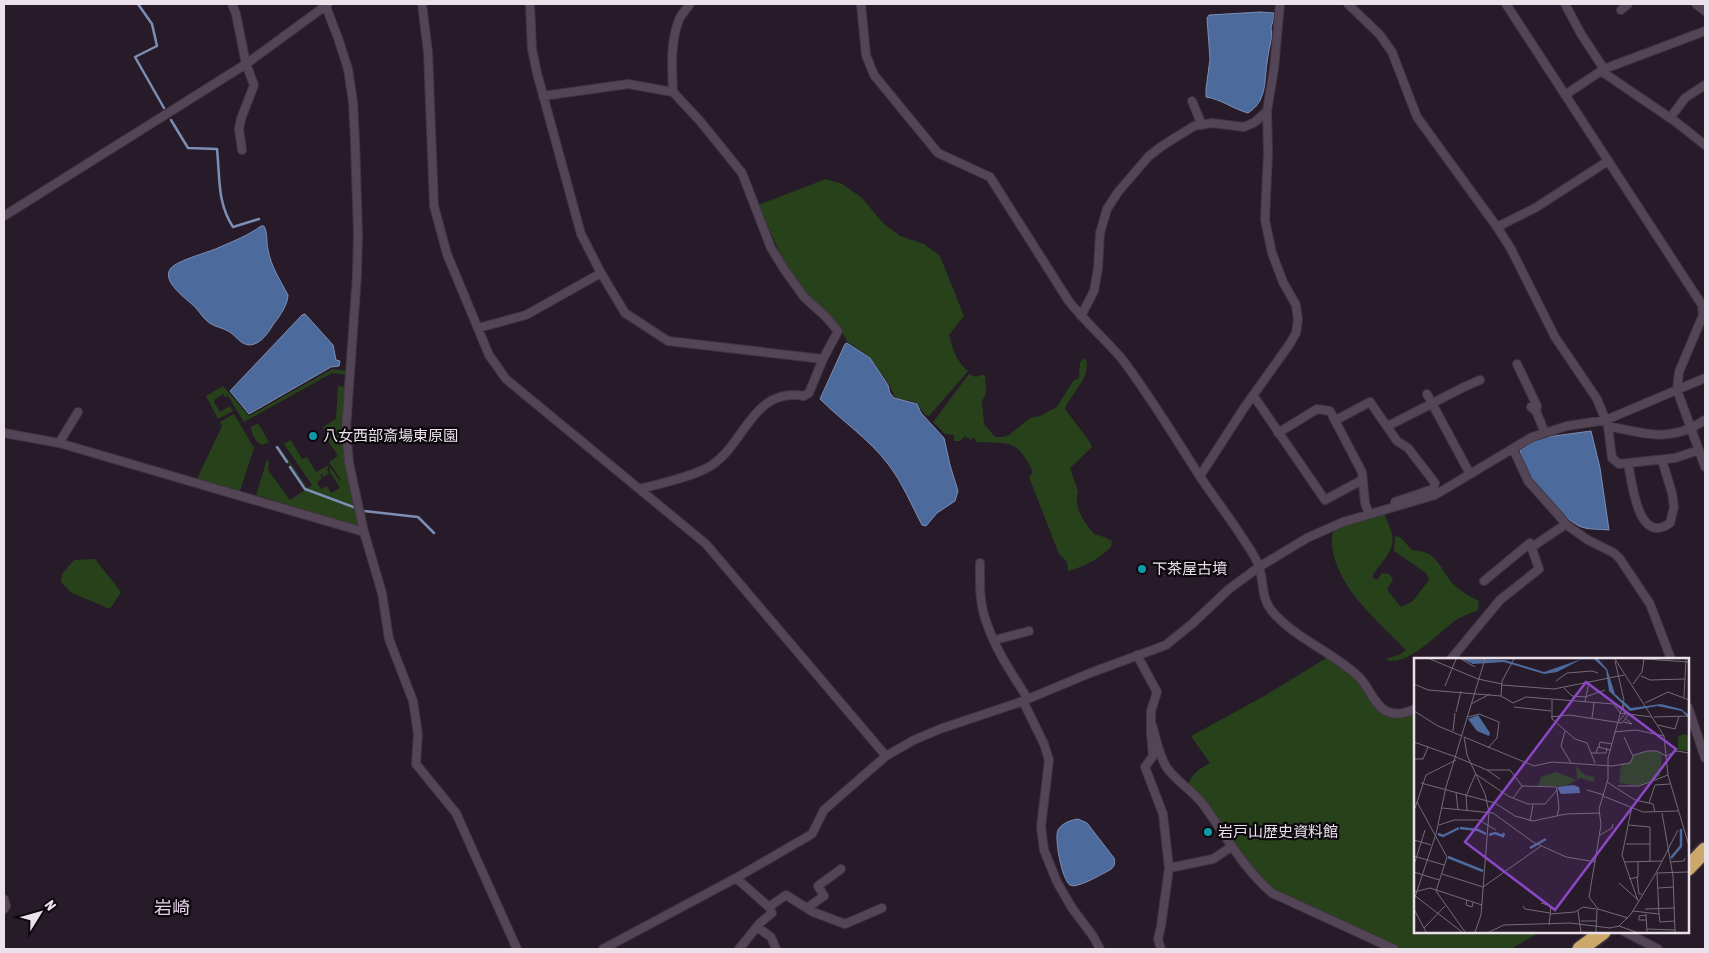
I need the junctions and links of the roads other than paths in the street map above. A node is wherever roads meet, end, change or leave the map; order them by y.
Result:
1 (232, 4) edge
2 (326, 4) edge
3 (422, 4) edge
4 (530, 4) edge
5 (690, 4) edge
6 (861, 4) edge
7 (1280, 4) edge
8 (1348, 4) edge
9 (1506, 4) edge
10 (1565, 4) edge
11 (1628, 4) edge
12 (1696, 4) edge
13 (1621, 10) dead end
14 (1705, 11) edge
15 (1705, 31) edge
16 (246, 64) junction
17 (1602, 70) junction
18 (1704, 88) edge
19 (673, 92) junction
20 (1565, 95) junction
21 (544, 96) junction
22 (1192, 101) dead end
23 (1267, 111) junction
24 (1670, 118) junction
25 (1202, 125) junction
26 (1705, 145) edge
27 (242, 150) dead end
28 (1608, 161) junction
29 (4, 216) edge
30 (1497, 227) junction
31 (601, 273) junction
32 (1081, 316) junction
33 (478, 328) junction
34 (823, 359) junction
35 (1517, 364) dead end
36 (1705, 378) edge
37 (1480, 380) dead end
38 (1676, 390) junction
39 (1427, 394) dead end
40 (1253, 395) junction
41 (1432, 404) junction
42 (78, 412) dead end
43 (1336, 420) junction
44 (1705, 420) edge
45 (1607, 423) junction
46 (1388, 426) junction
47 (1691, 430) junction
48 (4, 433) edge
49 (1278, 433) junction
50 (1545, 433) junction
51 (60, 443) junction
52 (1513, 449) junction
53 (1699, 450) junction
54 (1662, 460) junction
55 (1628, 463) junction
56 (1705, 466) edge
57 (1470, 474) junction
58 (1200, 476) junction
59 (1362, 480) junction
60 (640, 489) junction
61 (1385, 510) junction
62 (1369, 514) junction
63 (1566, 524) junction
64 (364, 532) junction
65 (1532, 547) junction
66 (980, 563) dead end
67 (1259, 567) junction
68 (1484, 581) dead end
69 (1029, 631) dead end
70 (995, 640) junction
71 (1137, 655) junction
72 (1452, 658) edge
73 (1671, 658) edge
74 (1026, 700) junction
75 (1414, 709) edge
76 (1689, 710) edge
77 (1152, 725) junction
78 (886, 756) junction
79 (1705, 758) edge
80 (1231, 847) junction
81 (1705, 850) edge
82 (1689, 867) edge
83 (1169, 868) junction
84 (841, 869) dead end
85 (736, 878) junction
86 (4, 899) edge
87 (769, 907) junction
88 (807, 908) junction
89 (882, 908) dead end
90 (4, 909) edge
91 (757, 927) junction
92 (1602, 933) edge
93 (1627, 933) edge
94 (517, 949) edge
95 (603, 949) edge
96 (739, 949) edge
97 (776, 949) edge
98 (1099, 949) edge
99 (1162, 949) edge
100 (1394, 949) edge
101 (1580, 949) edge
102 (1658, 949) edge

1 - 16 street
2 - 16 street
2 - 64 street
3 - 33 street
4 - 21 street
5 - 19 street
6 - 32 street
7 - 23 street
8 - 30 street
9 - 20 street
10 - 17 street
11 - 13 street
12 - 14 street
15 - 17 street
16 - 27 street
16 - 29 street
17 - 20 street
17 - 24 street
18 - 24 street
19 - 21 street
19 - 34 street
20 - 28 street
21 - 31 street
22 - 25 street
23 - 25 street
23 - 40 street
24 - 26 street
25 - 32 street
28 - 30 street
28 - 38 street
30 - 45 street
31 - 33 street
31 - 34 street
32 - 58 street
33 - 60 street
34 - 60 street
35 - 50 street
36 - 38 street
37 - 41 street
38 - 45 street
38 - 47 street
39 - 41 street
40 - 49 street
40 - 58 street
41 - 46 street
41 - 57 street
42 - 51 street
43 - 46 street
43 - 49 street
43 - 59 street
44 - 47 street
45 - 47 street
45 - 50 street
45 - 55 street
46 - 61 street
47 - 53 street
48 - 51 street
49 - 59 street
50 - 52 street
51 - 64 street
52 - 57 street
52 - 63 street
53 - 54 street
53 - 56 street
54 - 55 street
54 - 55 street
57 - 61 street
58 - 67 street
59 - 62 street
60 - 78 street
61 - 62 street
62 - 67 street
63 - 65 street
63 - 73 street
64 - 94 street
65 - 68 street
65 - 72 street
66 - 70 street
67 - 71 street
67 - 75 street
69 - 70 street
70 - 74 street
71 - 74 street
71 - 77 street
74 - 78 street
74 - 98 street
76 - 79 street
77 - 80 street
77 - 83 street
78 - 85 street
80 - 83 street
80 - 100 street
81 - 82 highway
83 - 99 street
84 - 88 street
85 - 87 street
85 - 95 street
86 - 90 street
87 - 88 street
87 - 91 street
88 - 89 street
91 - 96 street
91 - 97 street
92 - 101 highway
93 - 102 street

